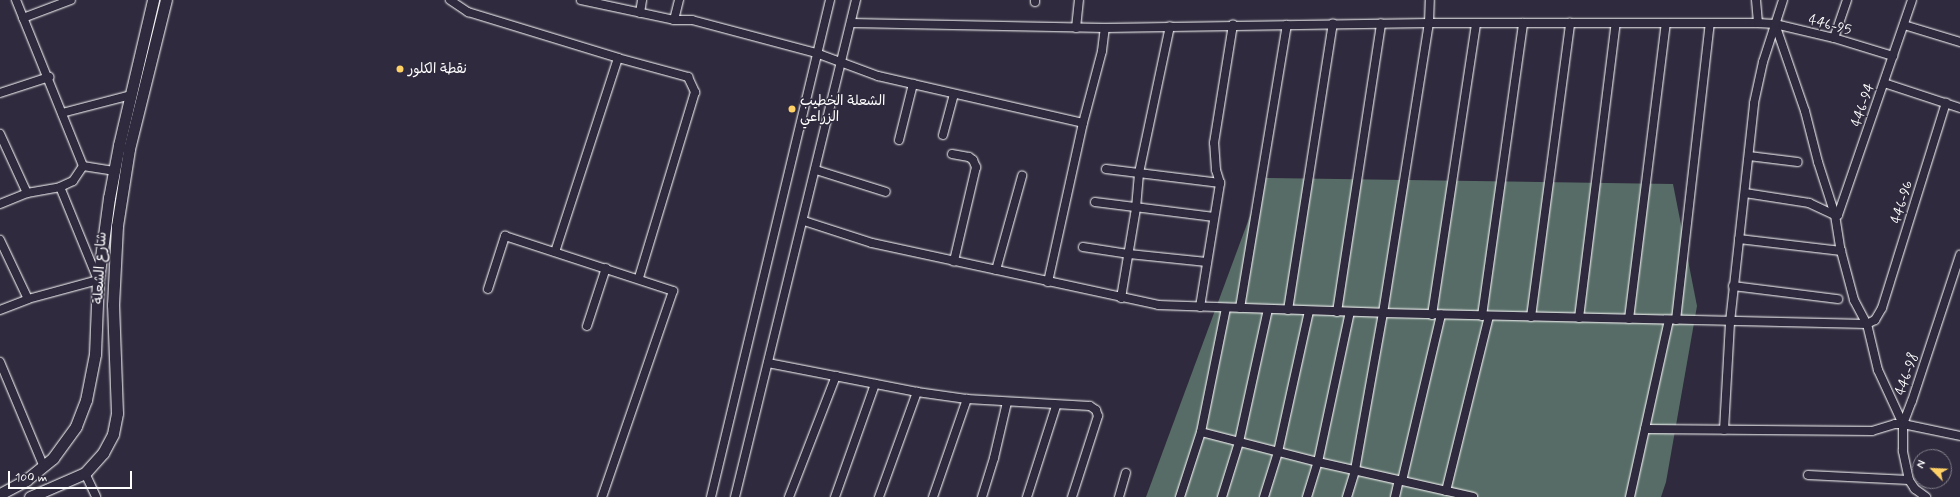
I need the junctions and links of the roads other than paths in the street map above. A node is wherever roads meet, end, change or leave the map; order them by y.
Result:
1 (16, 0) edge
2 (71, 0) edge
3 (153, 0) edge
4 (166, 0) edge
5 (450, 0) edge
6 (581, 0) edge
7 (642, 0) edge
8 (678, 0) edge
9 (830, 0) edge
10 (856, 0) edge
11 (1079, 0) edge
12 (1430, 0) edge
13 (1756, 0) edge
14 (1783, 0) edge
15 (1847, 0) edge
16 (1912, 0) edge
17 (640, 13) junction
18 (23, 18) junction
19 (674, 20) junction
20 (851, 23) junction
21 (1429, 23) junction
22 (1476, 23) junction
23 (1523, 23) junction
24 (1570, 23) junction
25 (1616, 23) junction
26 (1666, 23) junction
27 (1710, 23) junction
28 (1758, 23) junction
29 (1333, 24) junction
30 (1381, 24) junction
31 (1775, 24) junction
32 (1233, 25) junction
33 (1287, 25) junction
34 (1904, 25) junction
35 (1170, 26) junction
36 (1076, 28) junction
37 (1105, 28) junction
38 (1834, 38) junction
39 (1960, 42) edge
40 (816, 54) junction
41 (1893, 56) junction
42 (618, 58) junction
43 (841, 62) junction
44 (49, 77) junction
45 (1884, 83) junction
46 (913, 84) junction
47 (0, 93) edge
48 (954, 94) junction
49 (131, 95) junction
50 (1946, 103) junction
51 (1960, 108) edge
52 (62, 113) junction
53 (1083, 123) junction
54 (0, 134) edge
55 (943, 135) dead end
56 (899, 140) dead end
57 (2, 143) edge
58 (952, 154) dead end
59 (1749, 156) junction
60 (1798, 162) dead end
61 (84, 166) junction
62 (1106, 169) dead end
63 (816, 170) junction
64 (114, 171) junction
65 (1139, 173) junction
66 (1022, 176) dead end
67 (1220, 183) junction
68 (60, 187) junction
69 (886, 192) dead end
70 (27, 193) junction
71 (1745, 193) junction
72 (1095, 202) dead end
73 (0, 204) edge
74 (1136, 208) junction
75 (1835, 215) junction
76 (1214, 216) junction
77 (804, 222) junction
78 (1739, 239) junction
79 (0, 240) edge
80 (1083, 247) dead end
81 (555, 252) junction
82 (1841, 252) junction
83 (1129, 254) junction
84 (1960, 255) edge
85 (4, 256) edge
86 (954, 261) junction
87 (1207, 262) junction
88 (606, 268) junction
89 (996, 270) junction
90 (639, 278) junction
91 (98, 280) junction
92 (1048, 282) junction
93 (1733, 286) junction
94 (488, 289) dead end
95 (1121, 298) junction
96 (28, 299) junction
97 (1838, 299) dead end
98 (1200, 307) junction
99 (1226, 308) junction
100 (1240, 308) junction
101 (1268, 309) junction
102 (0, 310) edge
103 (1288, 310) junction
104 (1309, 311) junction
105 (1337, 312) junction
106 (1350, 312) junction
107 (1383, 313) junction
108 (1437, 315) junction
109 (1485, 316) junction
110 (1531, 317) junction
111 (1579, 318) junction
112 (1630, 319) junction
113 (1673, 320) junction
114 (1730, 322) junction
115 (1867, 324) junction
116 (587, 326) dead end
117 (768, 363) junction
118 (1, 364) edge
119 (836, 376) junction
120 (875, 384) junction
121 (917, 392) junction
122 (967, 399) junction
123 (1007, 402) junction
124 (1056, 406) junction
125 (1903, 424) junction
126 (1645, 429) junction
127 (1724, 430) junction
128 (1201, 432) junction
129 (1960, 436) edge
130 (1239, 442) junction
131 (1278, 452) junction
132 (1318, 462) junction
133 (40, 470) junction
134 (1355, 470) junction
135 (85, 473) junction
136 (1126, 473) dead end
137 (1808, 475) dead end
138 (1909, 480) junction
139 (1400, 481) junction
140 (20, 484) junction
141 (1446, 491) junction
142 (41, 492) junction
143 (0, 494) edge
144 (25, 497) edge
145 (30, 497) edge
146 (96, 497) edge
147 (602, 497) edge
148 (711, 497) edge
149 (735, 497) edge
150 (789, 497) edge
151 (835, 497) edge
152 (880, 497) edge
153 (933, 497) edge
154 (982, 497) edge
155 (1027, 497) edge
156 (1072, 497) edge
157 (1119, 497) edge
158 (1180, 497) edge
159 (1222, 497) edge
160 (1264, 497) edge
161 (1308, 497) edge
162 (1347, 497) edge
163 (1395, 497) edge
164 (1474, 497) edge
165 (1630, 497) edge
166 (1926, 497) edge

1 - 18 street
2 - 18 street
3 - 49 main road, شارع الشعلة
4 - 135 main road, شارع الشعلة
5 - 42 street
6 - 17 street
7 - 17 street
8 - 19 street
9 - 40 street
10 - 20 street
11 - 36 street
12 - 21 street
13 - 28 street
14 - 31 street
15 - 38 street
16 - 34 street, 446-94
17 - 19 street
18 - 44 street
19 - 40 street
20 - 36 street, 446-95
20 - 43 street
21 - 22 street, 446-95
21 - 30 street, 446-95
21 - 107 street
22 - 23 street, 446-95
22 - 108 street
23 - 24 street, 446-95
23 - 109 street
24 - 25 street, 446-95
24 - 110 street
25 - 26 street, 446-95
25 - 111 street
26 - 27 street, 446-95
26 - 112 street
27 - 28 street, 446-95
27 - 113 street
28 - 31 street, 446-95
29 - 30 street, 446-95
29 - 33 street, 446-95
29 - 103 street
30 - 105 street
31 - 38 street, 446-95
31 - 59 street
31 - 75 street
32 - 33 street, 446-95
32 - 35 street, 446-95
32 - 67 street
33 - 100 street
34 - 39 street
34 - 41 street, 446-94
35 - 37 street, 446-95
35 - 65 street
36 - 37 street, 446-95
37 - 53 street
38 - 41 street, 446-95
40 - 43 street
40 - 148 street
41 - 45 street, 446-94
42 - 81 street
42 - 90 street
43 - 46 street
43 - 63 street
44 - 47 street
44 - 52 street
45 - 50 street
45 - 75 street, 446-94
46 - 48 street
46 - 56 street
48 - 53 street
48 - 55 street
49 - 52 street
49 - 64 main road, شارع الشعلة
50 - 51 street
50 - 115 street, 446-96
52 - 61 street
53 - 92 street
54 - 57 street
57 - 70 street
58 - 86 street
59 - 60 street
59 - 71 street
61 - 64 street
61 - 68 street
62 - 65 street
63 - 69 street
63 - 77 street
64 - 91 main road, شارع الشعلة
65 - 67 street
65 - 74 street
66 - 89 street
67 - 76 street
68 - 70 street
68 - 91 street
70 - 73 street
71 - 75 street
71 - 78 street
72 - 74 street
74 - 76 street
74 - 83 street
75 - 82 street
76 - 87 street
77 - 86 street
77 - 117 street
78 - 82 street
78 - 93 street
79 - 85 street
80 - 83 street
81 - 88 street
81 - 94 street
82 - 115 street
83 - 87 street
83 - 95 street
84 - 125 street, 446-98
85 - 96 street
86 - 89 street
87 - 98 street
88 - 90 street
88 - 116 street
89 - 92 street
90 - 147 street
91 - 96 street
91 - 133 main road, شارع الشعلة
92 - 95 street
93 - 97 street
93 - 114 street
95 - 98 street
96 - 102 street
98 - 99 street
99 - 100 street
99 - 128 street
100 - 101 street
101 - 103 street
101 - 130 street
103 - 104 street
104 - 105 street
104 - 131 street
105 - 106 street
106 - 107 street
106 - 132 street
107 - 108 street
107 - 134 street
108 - 109 street
108 - 139 street
109 - 110 street
109 - 141 street
110 - 111 street
111 - 112 street
112 - 113 street
113 - 114 street
113 - 126 street
114 - 115 street
114 - 127 street
115 - 125 street
117 - 119 street
117 - 149 street
118 - 133 street
119 - 120 street
119 - 150 street
120 - 121 street
120 - 151 street
121 - 122 street
121 - 152 street
122 - 123 street
122 - 153 street
123 - 124 street
123 - 154 street
124 - 155 street
124 - 156 street
125 - 127 street
125 - 129 street
125 - 138 street, 446-98
126 - 127 street
126 - 165 street
128 - 130 street
128 - 158 street
130 - 131 street
130 - 159 street
131 - 132 street
131 - 160 street
132 - 134 street
132 - 161 street
133 - 140 main road, شارع الشعلة
133 - 142 main road
134 - 139 street
134 - 162 street
135 - 142 main road, شارع الشعلة
135 - 146 street
136 - 157 street
137 - 138 street
138 - 166 street
139 - 141 street
139 - 163 street
140 - 143 main road, شارع الشعلة
140 - 144 main road
141 - 164 street
142 - 145 main road, شارع الشعلة

